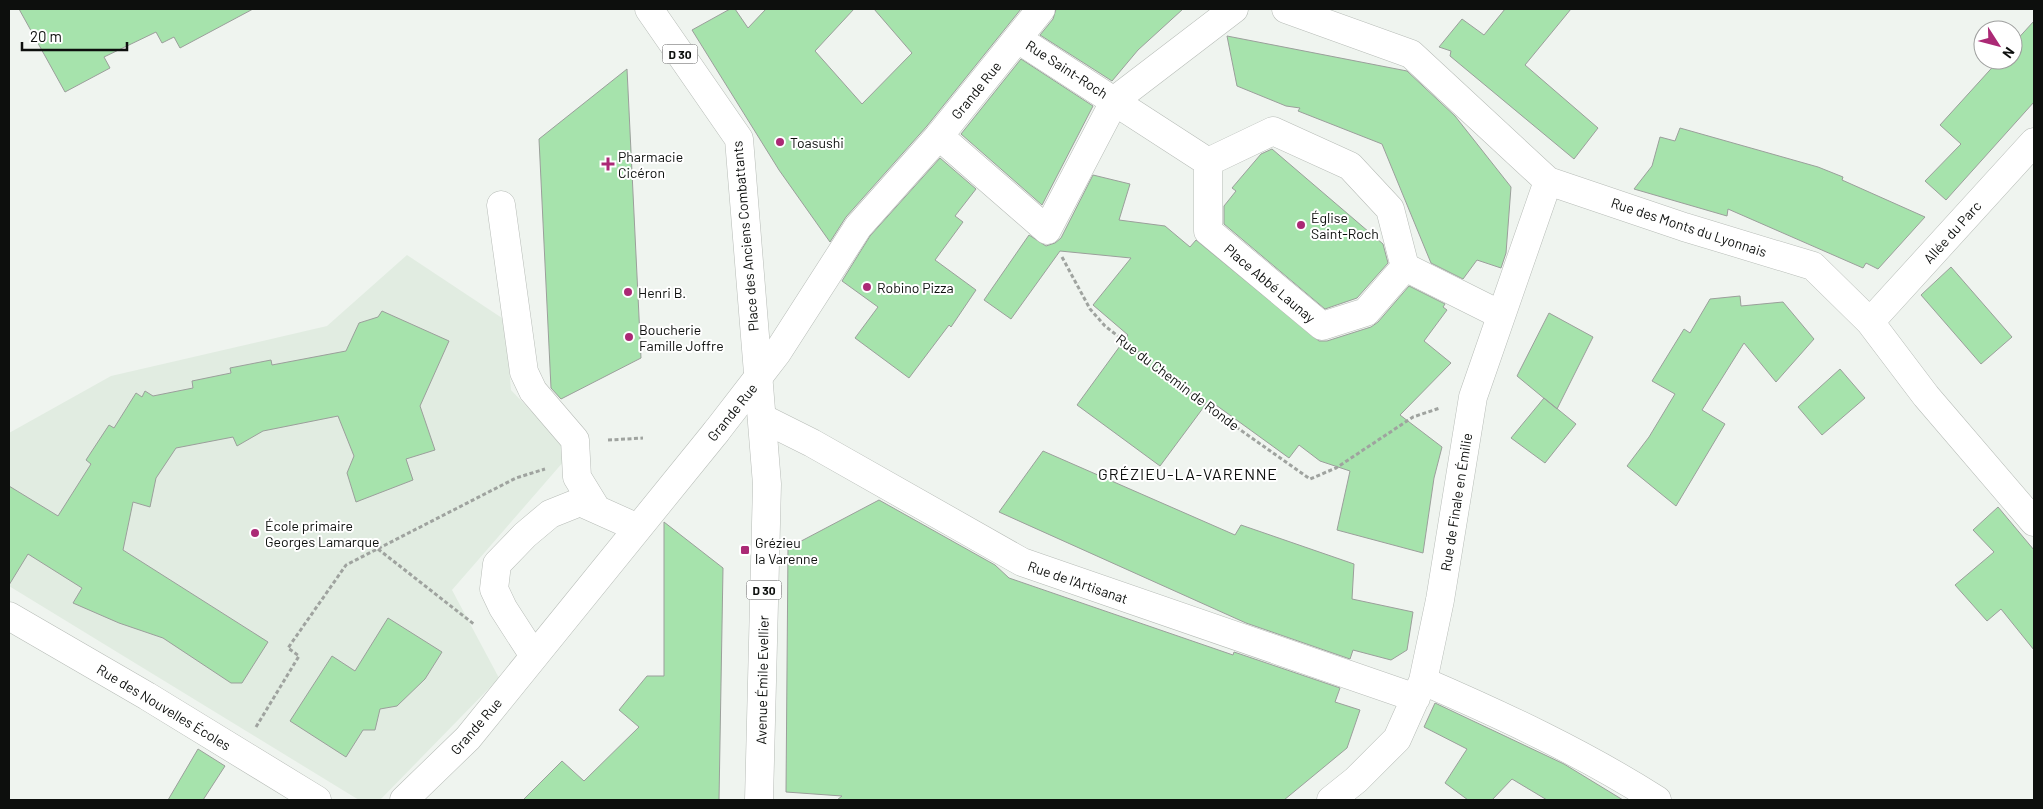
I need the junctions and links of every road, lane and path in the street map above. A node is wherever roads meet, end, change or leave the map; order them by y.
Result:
1 (649, 9) edge
2 (1041, 9) edge
3 (1234, 9) edge
4 (1286, 9) edge
5 (1018, 39) junction
6 (1115, 100) junction
7 (939, 136) junction
8 (2034, 142) edge
9 (1208, 162) junction
10 (1548, 181) junction
11 (501, 205) dead end
12 (1047, 230) junction
13 (1405, 267) junction
14 (1501, 315) junction
15 (1870, 322) junction
16 (758, 380) junction
17 (1473, 397) junction
18 (762, 418) junction
19 (643, 438) dead end
20 (604, 445) dead end
21 (578, 478) junction
22 (596, 508) junction
23 (2034, 522) edge
24 (638, 528) junction
25 (378, 549) junction
26 (9, 616) edge
27 (480, 629) dead end
28 (534, 656) junction
29 (1419, 689) junction
30 (240, 753) junction
31 (317, 800) edge
32 (404, 800) edge
33 (759, 800) edge
34 (1331, 800) edge
35 (1658, 800) edge

1 - 16 street, Place des Anciens Combattants / D 30
2 - 5 street, Grande Rue
3 - 6 street
4 - 10 street, Rue des Monts du Lyonnais
5 - 6 street, Rue Saint-Roch
5 - 7 street, Grande Rue
6 - 9 street
6 - 12 street
7 - 12 street
7 - 16 street, Grande Rue
8 - 15 street, Allée du Parc
9 - 13 street
9 - 13 street, Place Abbé Launay
10 - 14 street, Rue de Finale en Émilie
10 - 15 street, Rue des Monts du Lyonnais
11 - 21 street
12 - 17 path, Rue du Chemin de Ronde
13 - 14 street
14 - 17 street, Rue de Finale en Émilie
15 - 23 street, Rue des Monts du Lyonnais
16 - 18 street, Avenue Émile Evellier / D 30
16 - 24 street, Grande Rue
17 - 29 street, Rue de Finale en Émilie
18 - 29 street, Rue de l'Artisanat
18 - 33 street, Avenue Émile Evellier / D 30
19 - 20 path
21 - 22 street
21 - 25 path
22 - 24 street
22 - 28 street
24 - 28 street, Grande Rue
25 - 27 path
25 - 30 path
26 - 30 street, Rue des Nouvelles Écoles
28 - 32 street, Grande Rue
29 - 34 street, Rue de Finale en Émilie
29 - 35 street, Rue de l'Artisanat
30 - 31 street, Rue des Nouvelles Écoles

